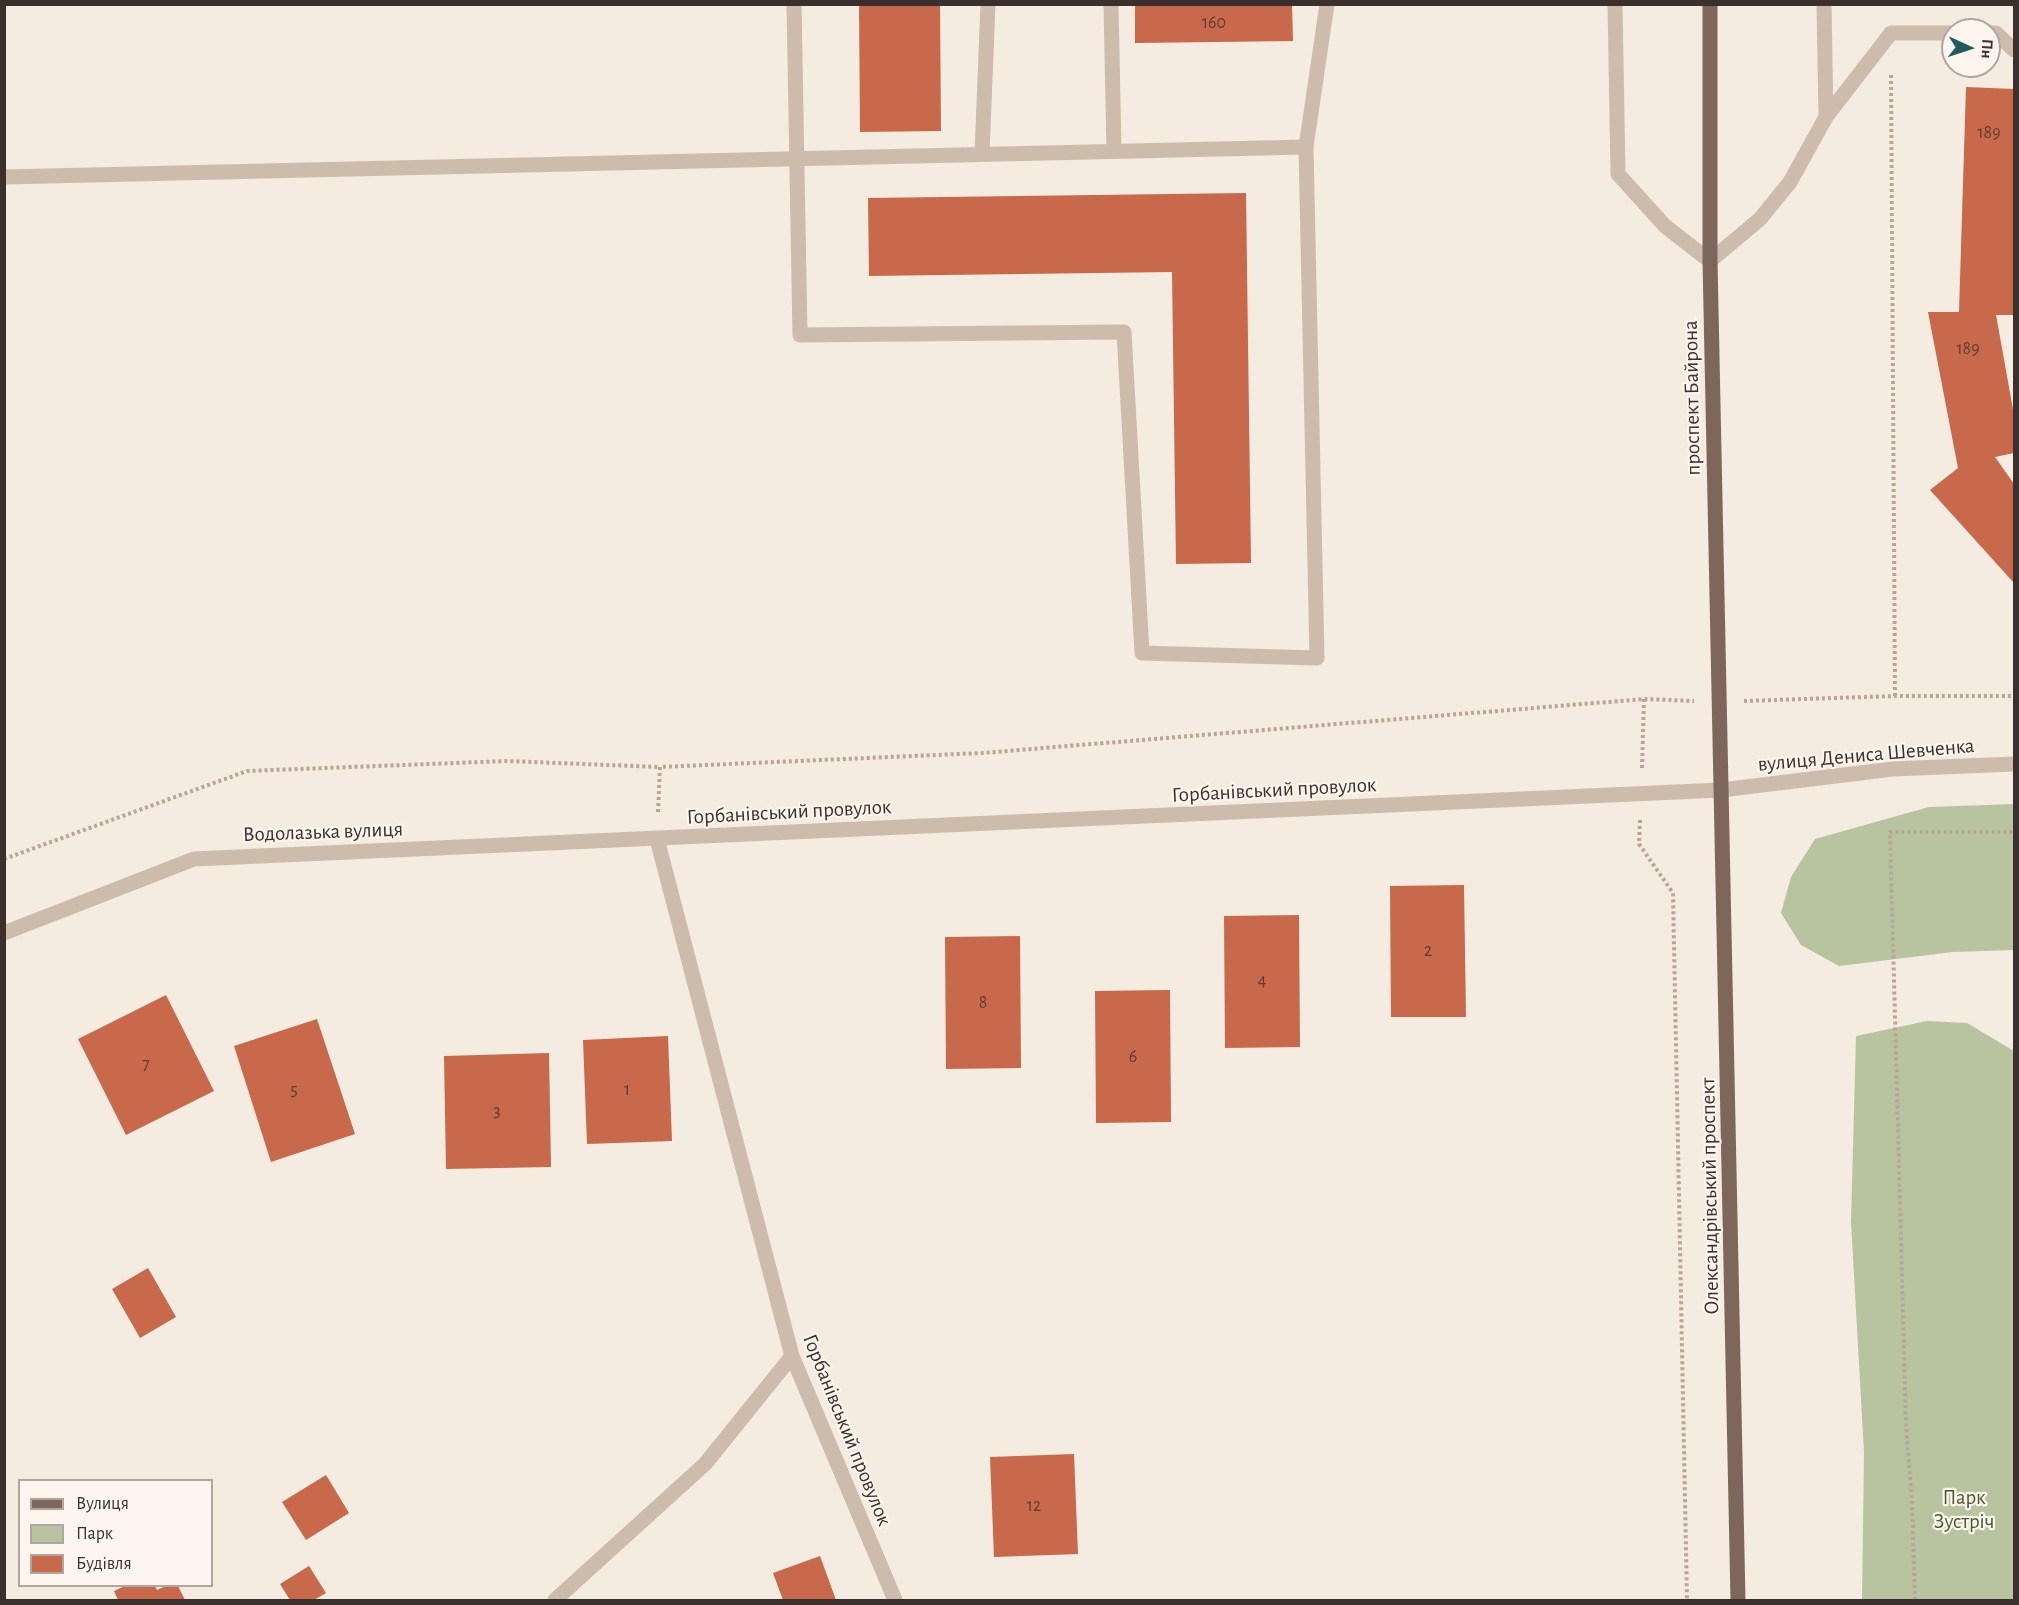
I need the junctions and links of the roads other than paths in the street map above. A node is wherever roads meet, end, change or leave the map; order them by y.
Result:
1 (794, 4) edge
2 (987, 4) edge
3 (1111, 4) edge
4 (1327, 4) edge
5 (1615, 4) edge
6 (1710, 4) edge
7 (1824, 4) edge
8 (1941, 33) edge
9 (2001, 38) edge
10 (2014, 50) edge
11 (1826, 117) junction
12 (1306, 147) junction
13 (1114, 152) junction
14 (982, 154) junction
15 (797, 159) junction
16 (4, 177) edge
17 (1710, 261) junction
18 (2014, 764) edge
19 (1721, 790) junction
20 (657, 839) junction
21 (4, 933) edge
22 (792, 1356) junction
23 (555, 1600) edge
24 (895, 1600) edge
25 (1738, 1600) edge

1 - 15 street
2 - 14 street
3 - 13 street
4 - 12 street
5 - 17 street
6 - 17 main road, проспект Байрона
7 - 11 street
8 - 11 street
9 - 10 street
11 - 17 street
12 - 13 street
12 - 15 street
13 - 14 street
14 - 15 street
15 - 16 street
17 - 19 main road, проспект Байрона
18 - 19 street, вулиця Дениса Шевченка
19 - 20 street, Горбанівський провулок
19 - 25 main road, Олександрівський проспект
20 - 21 street, Водолазька вулиця
20 - 22 street, Горбанівський провулок
22 - 23 street
22 - 24 street, Горбанівський провулок

